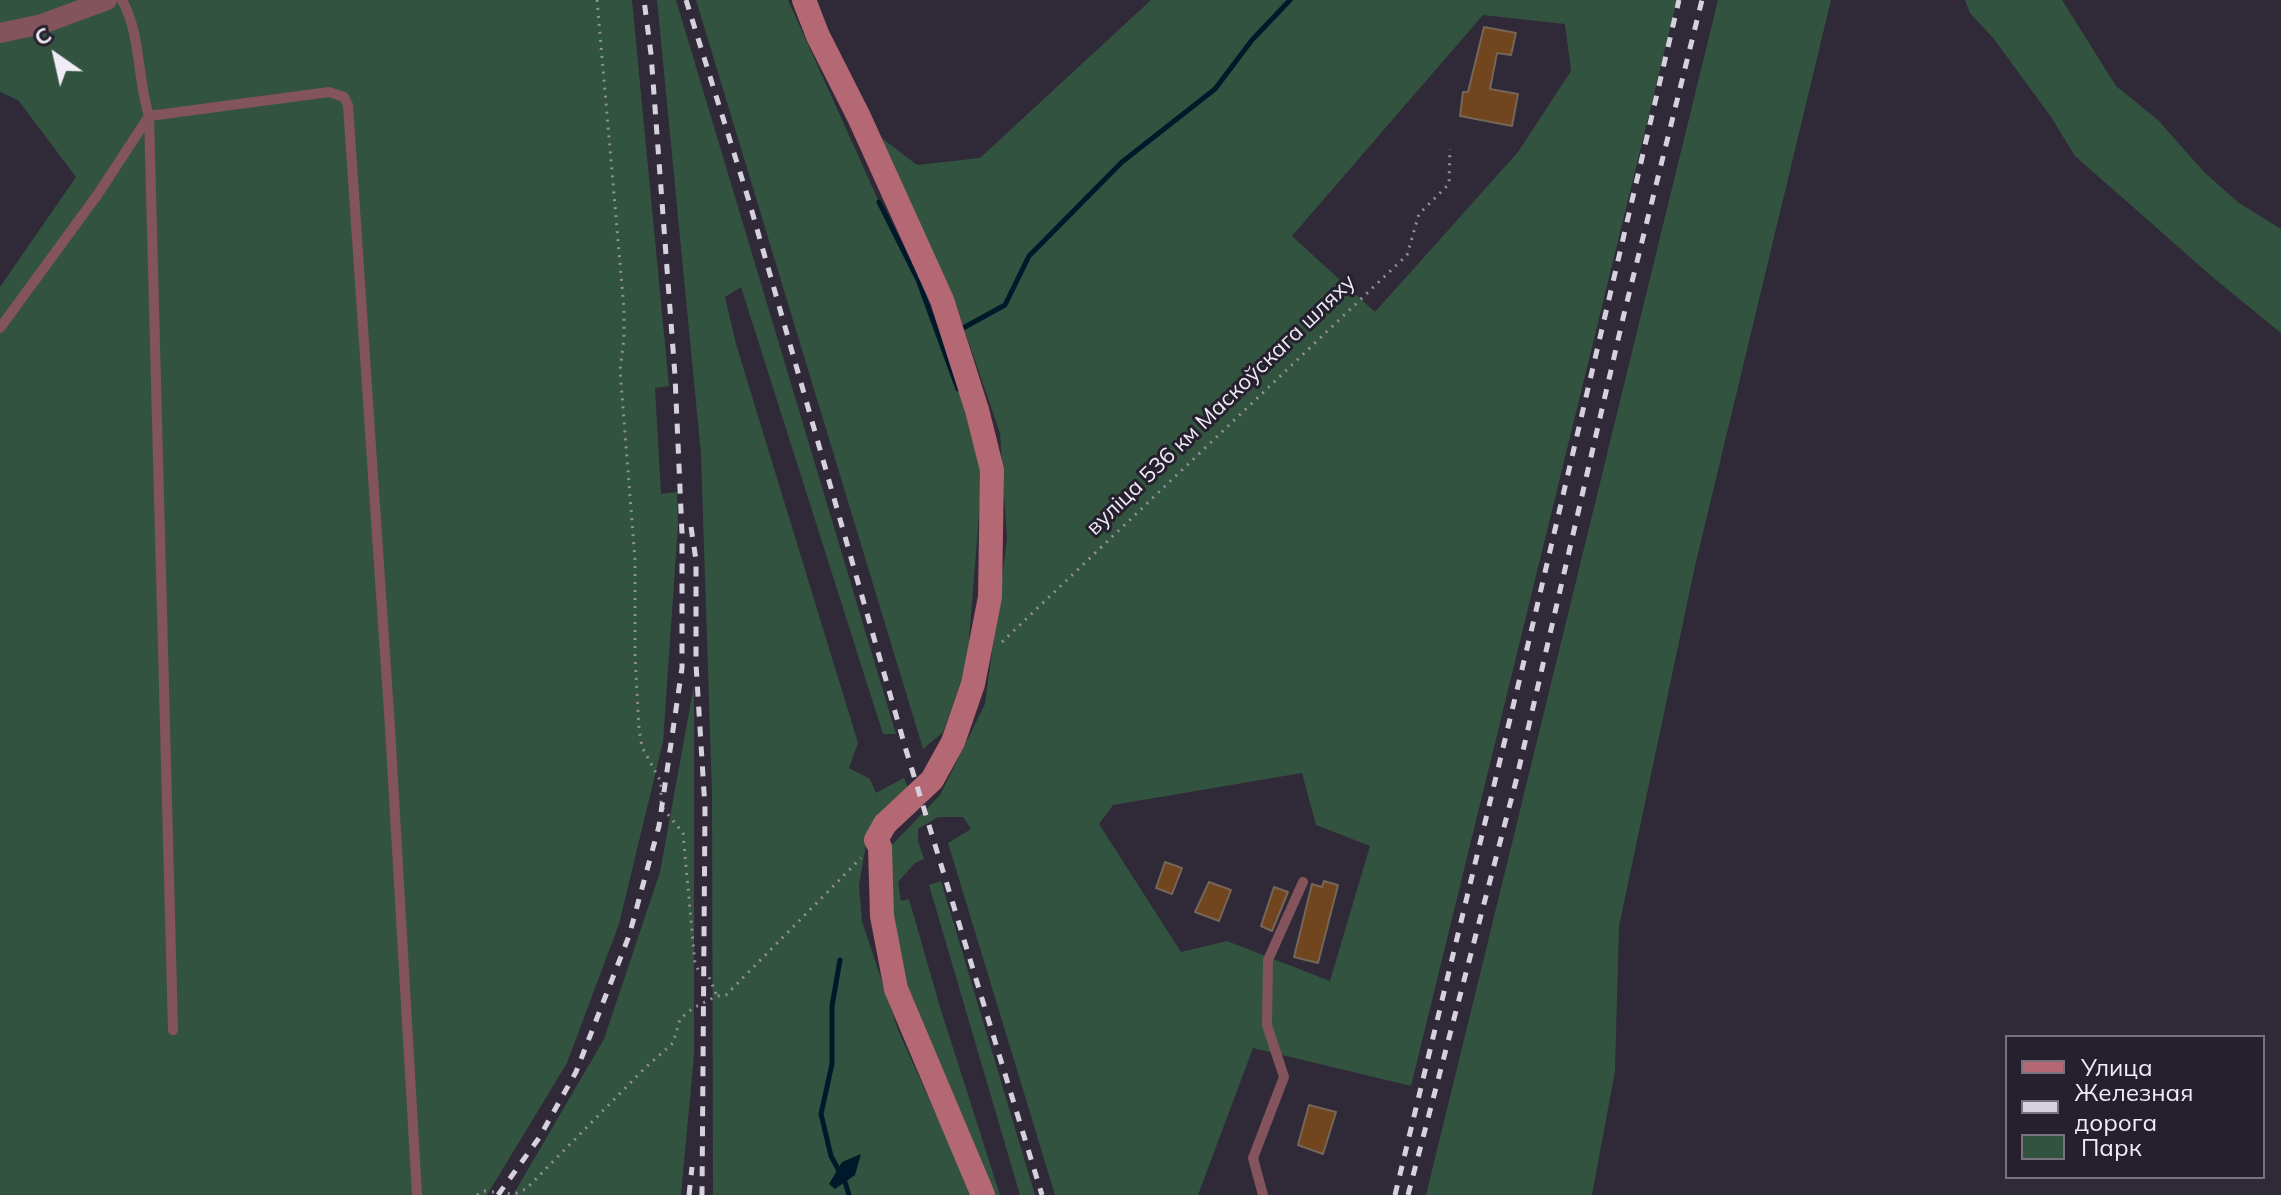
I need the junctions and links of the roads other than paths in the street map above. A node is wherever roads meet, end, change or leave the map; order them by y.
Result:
1 (107, 0) edge
2 (122, 0) edge
3 (804, 0) edge
4 (0, 33) edge
5 (149, 116) junction
6 (0, 328) edge
7 (1303, 882) dead end
8 (173, 1030) dead end
9 (417, 1195) edge
10 (983, 1195) edge
11 (1263, 1195) edge

1 - 4 street
2 - 5 lane
3 - 10 street
5 - 6 lane
5 - 8 lane
5 - 9 lane
7 - 11 lane

